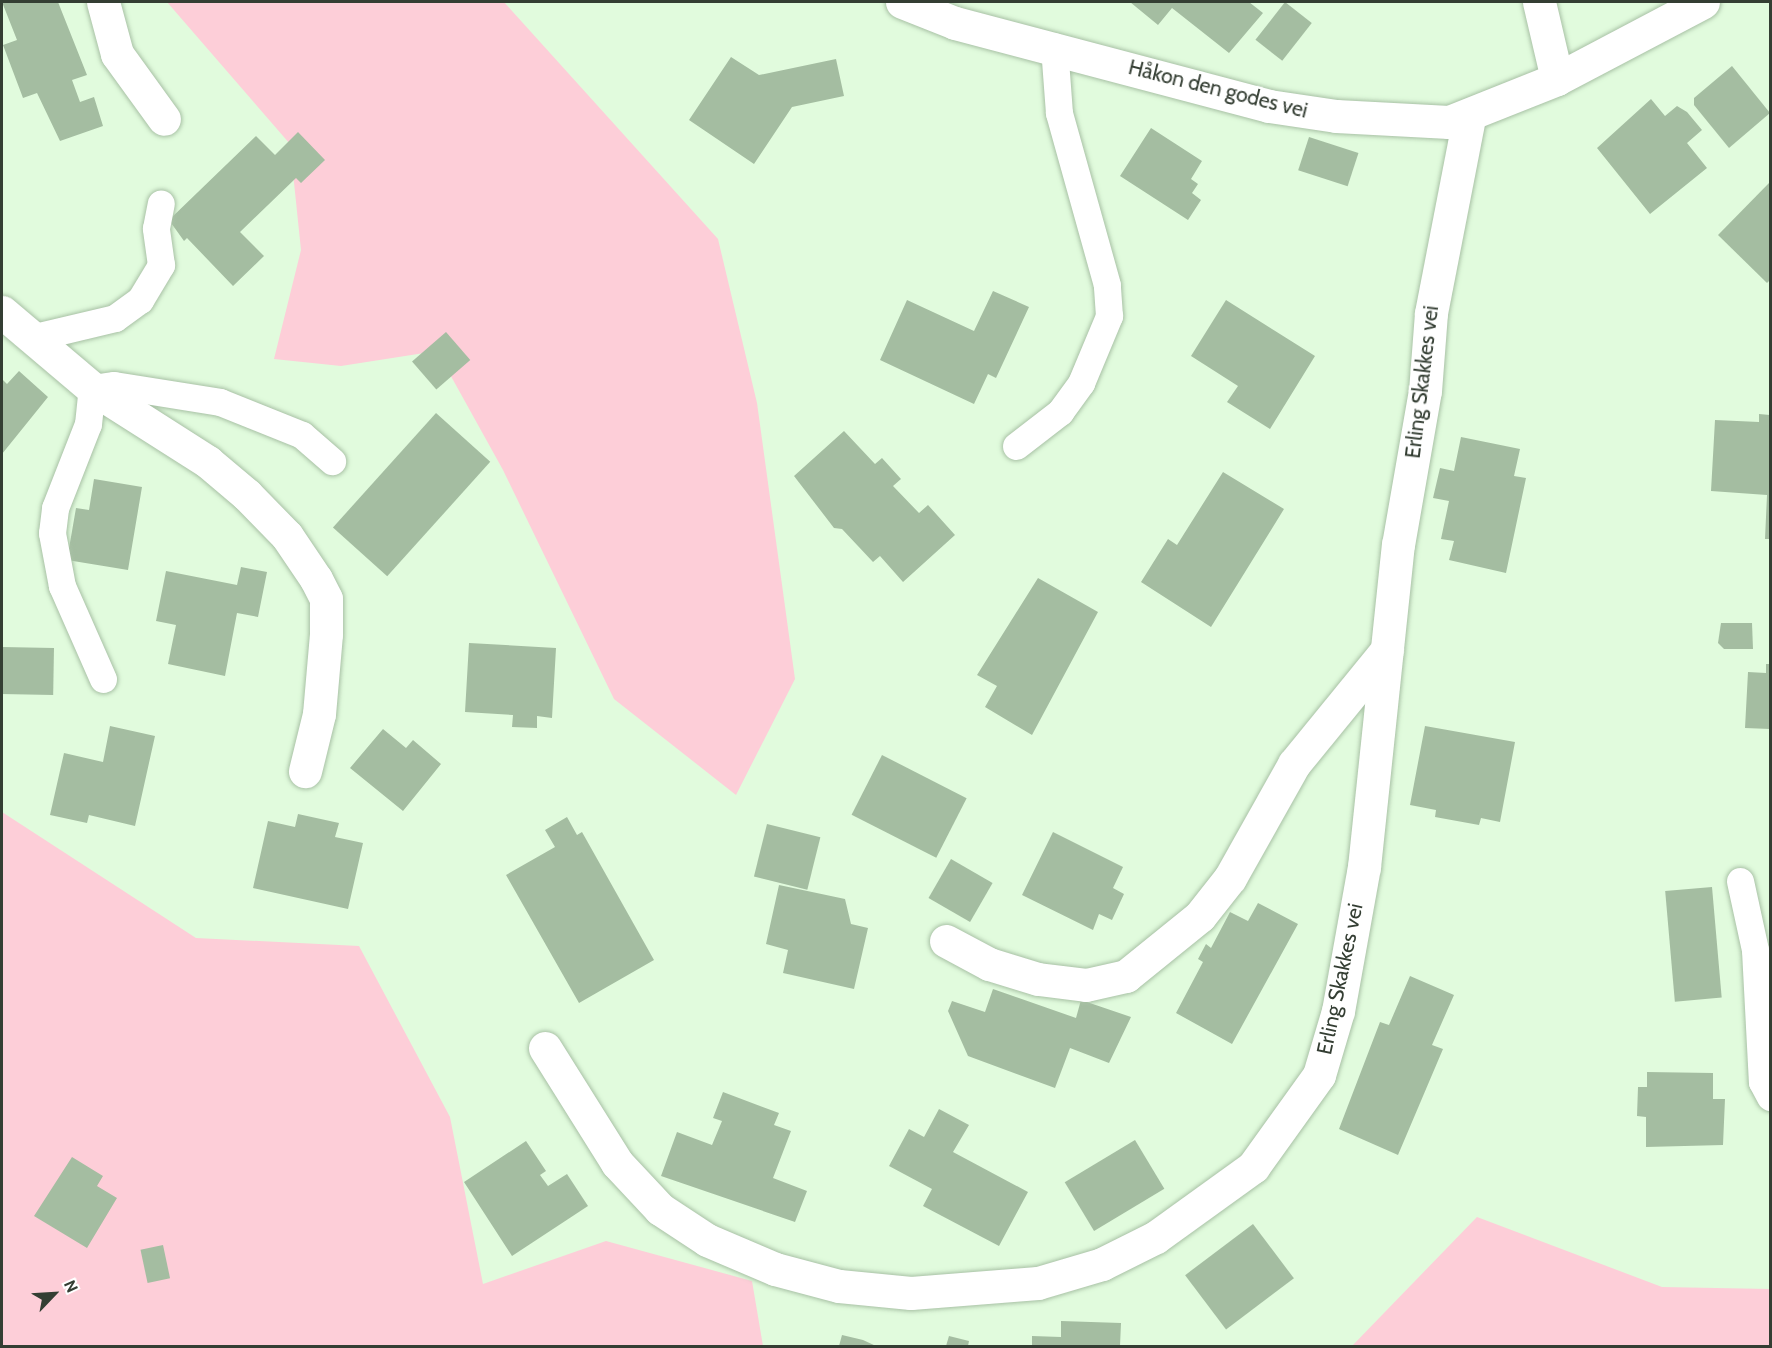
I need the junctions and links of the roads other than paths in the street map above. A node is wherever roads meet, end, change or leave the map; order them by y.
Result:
1 (104, 2) edge
2 (902, 2) edge
3 (1539, 2) edge
4 (1703, 2) edge
5 (1054, 46) junction
6 (1557, 79) junction
7 (1470, 117) junction
8 (164, 119) dead end
9 (161, 203) dead end
10 (2, 312) edge
11 (31, 338) junction
12 (93, 388) junction
13 (1016, 446) dead end
14 (332, 461) dead end
15 (1387, 650) junction
16 (103, 679) dead end
17 (305, 771) dead end
18 (1740, 881) dead end
19 (946, 941) dead end
20 (545, 1048) dead end
21 (1770, 1097) edge

1 - 8 street
2 - 5 street, Håkon den godes vei
3 - 6 street
4 - 6 street, Håkon den godes vei
5 - 7 street, Håkon den godes vei
5 - 13 lane
6 - 7 street, Håkon den godes vei
7 - 15 street, Erling Skakkes vei
9 - 11 lane
10 - 11 street
11 - 12 street
12 - 14 lane
12 - 16 lane
12 - 17 street
15 - 19 street
15 - 20 street, Erling Skakkes vei
18 - 21 lane

